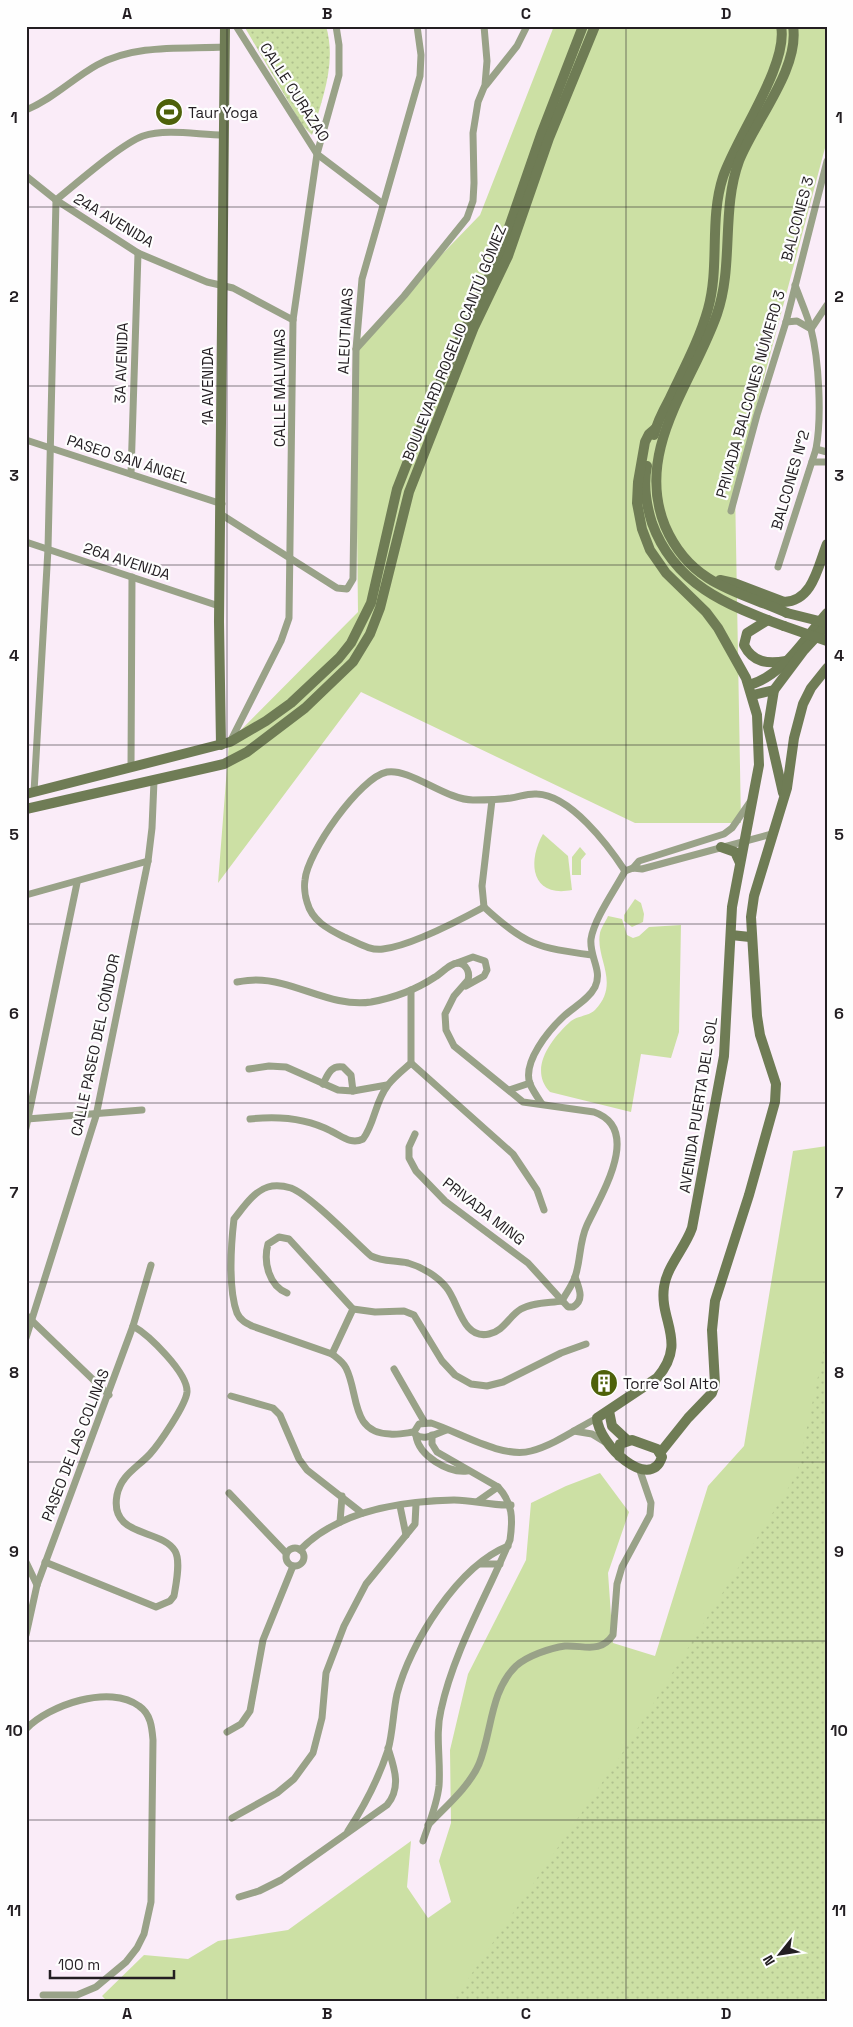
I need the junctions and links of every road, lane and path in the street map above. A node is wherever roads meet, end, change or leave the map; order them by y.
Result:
1 (225, 26) edge
2 (236, 26) edge
3 (336, 26) edge
4 (418, 26) edge
5 (484, 26) edge
6 (527, 26) edge
7 (583, 26) edge
8 (595, 26) edge
9 (782, 26) edge
10 (793, 26) edge
11 (224, 47) junction
12 (486, 85) junction
13 (26, 110) edge
14 (224, 135) junction
15 (317, 154) junction
16 (827, 161) edge
17 (26, 176) edge
18 (56, 200) junction
19 (384, 204) junction
20 (138, 253) junction
21 (794, 284) junction
22 (223, 286) junction
23 (827, 305) edge
24 (293, 320) junction
25 (786, 322) junction
26 (811, 329) junction
27 (356, 349) junction
28 (656, 428) junction
29 (26, 440) edge
30 (51, 448) junction
31 (816, 449) junction
32 (827, 452) edge
33 (812, 462) junction
34 (827, 462) edge
35 (131, 474) junction
36 (222, 504) junction
37 (731, 511) dead end
38 (222, 515) junction
39 (26, 542) edge
40 (827, 544) edge
41 (48, 549) junction
42 (292, 560) junction
43 (778, 567) dead end
44 (132, 577) junction
45 (707, 578) junction
46 (219, 606) junction
47 (827, 613) edge
48 (768, 620) junction
49 (827, 624) edge
50 (827, 641) edge
51 (786, 661) junction
52 (827, 668) edge
53 (749, 685) junction
54 (774, 690) junction
55 (753, 695) junction
56 (226, 743) junction
57 (759, 765) junction
58 (130, 767) junction
59 (780, 774) junction
60 (154, 781) junction
61 (30, 793) edge
62 (755, 796) junction
63 (784, 796) junction
64 (492, 800) junction
65 (44, 806) junction
66 (26, 809) edge
67 (26, 815) edge
68 (772, 834) junction
69 (745, 841) junction
70 (721, 847) junction
71 (148, 861) junction
72 (740, 863) junction
73 (633, 868) junction
74 (625, 871) junction
75 (77, 883) junction
76 (26, 895) edge
77 (484, 907) junction
78 (731, 936) junction
79 (750, 937) junction
80 (592, 955) junction
81 (458, 963) junction
82 (237, 982) dead end
83 (465, 986) junction
84 (411, 990) junction
85 (411, 1063) junction
86 (249, 1069) dead end
87 (530, 1083) junction
88 (323, 1084) junction
89 (387, 1085) junction
90 (509, 1090) junction
91 (353, 1091) junction
92 (542, 1104) junction
93 (142, 1110) dead end
94 (96, 1116) junction
95 (28, 1120) edge
96 (250, 1120) dead end
97 (26, 1128) edge
98 (415, 1134) dead end
99 (544, 1210) dead end
100 (151, 1265) dead end
101 (575, 1277) junction
102 (287, 1293) dead end
103 (562, 1301) junction
104 (353, 1309) junction
105 (26, 1315) edge
106 (32, 1321) junction
107 (133, 1326) junction
108 (26, 1338) edge
109 (586, 1344) dead end
110 (332, 1354) junction
111 (394, 1369) dead end
112 (109, 1395) junction
113 (231, 1396) dead end
114 (609, 1411) junction
115 (597, 1418) junction
116 (425, 1423) junction
117 (447, 1430) junction
118 (574, 1431) junction
119 (415, 1434) junction
120 (432, 1435) junction
121 (627, 1440) junction
122 (605, 1442) junction
123 (660, 1453) junction
124 (619, 1456) junction
125 (639, 1468) junction
126 (467, 1471) junction
127 (498, 1487) junction
128 (230, 1493) dead end
129 (342, 1496) junction
130 (478, 1501) junction
131 (416, 1504) junction
132 (511, 1505) junction
133 (400, 1506) junction
134 (362, 1513) junction
135 (340, 1522) junction
136 (406, 1535) junction
137 (508, 1546) junction
138 (300, 1550) junction
139 (286, 1553) junction
140 (26, 1562) edge
141 (45, 1562) junction
142 (480, 1564) junction
143 (500, 1564) junction
144 (292, 1566) junction
145 (38, 1585) junction
146 (26, 1635) edge
147 (26, 1730) edge
148 (227, 1732) dead end
149 (388, 1748) junction
150 (232, 1818) dead end
151 (428, 1825) junction
152 (348, 1831) junction
153 (423, 1841) dead end
154 (239, 1896) dead end
155 (43, 1995) dead end

1 - 11 main road, 1A AVENIDA
2 - 15 street, CALLE CURAZAO
3 - 15 street, CALLE MALVINAS
4 - 19 street, ALEUTIANAS
5 - 12 street
6 - 12 street
7 - 56 main road, BOULEVARD ROGELIO CANTÚ GÓMEZ
8 - 60 main road, BOULEVARD ROGELIO CANTÚ GÓMEZ
9 - 28 main road
10 - 45 main road
11 - 13 street
11 - 14 main road, 1A AVENIDA
12 - 27 street
14 - 18 street
14 - 22 main road, 1A AVENIDA
15 - 19 street, CALLE CURAZAO
15 - 24 street, CALLE MALVINAS
16 - 21 street, BALCONES 3
17 - 18 street, 24A AVENIDA
18 - 20 street, 24A AVENIDA
18 - 30 street
19 - 27 street, ALEUTIANAS
20 - 22 street, 24A AVENIDA
20 - 35 street, 3A AVENIDA
21 - 25 street, PRIVADA BALCONES NÚMERO 3
21 - 26 street, BALCONES N°2
22 - 24 street, 24A AVENIDA
22 - 36 main road, 1A AVENIDA
23 - 26 street
24 - 42 street, CALLE MALVINAS
25 - 26 street
25 - 37 street, PRIVADA BALCONES NÚMERO 3
26 - 31 street, BALCONES N°2
27 - 42 street, ALEUTIANAS
28 - 48 main road
28 - 53 main road, AVENIDA PUERTA DEL SOL
29 - 30 street, PASEO SAN ÁNGEL
30 - 35 street, PASEO SAN ÁNGEL
30 - 41 street
31 - 32 street
31 - 33 street, BALCONES N°2
33 - 34 street
33 - 43 street, BALCONES N°2
35 - 36 street, PASEO SAN ÁNGEL
36 - 38 main road, 1A AVENIDA
38 - 42 street
38 - 46 main road, 1A AVENIDA
39 - 41 street, 26A AVENIDA
40 - 45 main road
41 - 44 street, 26A AVENIDA
41 - 61 street
42 - 56 street, CALLE MALVINAS
44 - 46 street, 26A AVENIDA
44 - 58 street
45 - 49 main road, bridge
46 - 56 main road, 1A AVENIDA
47 - 51 main road
48 - 50 main road, bridge
48 - 51 main road
49 - 54 main road
51 - 53 main road
52 - 63 main road
53 - 55 main road, AVENIDA PUERTA DEL SOL
54 - 55 main road
54 - 59 main road
55 - 57 main road, AVENIDA PUERTA DEL SOL
56 - 58 main road, BOULEVARD ROGELIO CANTÚ GÓMEZ
57 - 59 main road
57 - 62 main road, AVENIDA PUERTA DEL SOL
58 - 61 main road, BOULEVARD ROGELIO CANTÚ GÓMEZ
59 - 63 main road
60 - 65 main road, BOULEVARD ROGELIO CANTÚ GÓMEZ
60 - 71 street, CALLE PASEO DEL CÓNDOR
62 - 69 main road, AVENIDA PUERTA DEL SOL
62 - 73 street
63 - 68 main road
64 - 74 street
64 - 77 street
64 - 77 street
65 - 66 main road
65 - 67 main road
68 - 69 street
68 - 79 main road
69 - 70 street
69 - 72 main road, AVENIDA PUERTA DEL SOL
70 - 72 main road
70 - 73 street
71 - 75 street
71 - 94 street, CALLE PASEO DEL CÓNDOR
72 - 78 main road, AVENIDA PUERTA DEL SOL
73 - 74 street
74 - 80 street
75 - 76 street
75 - 95 street
77 - 80 street
78 - 79 main road
78 - 114 main road, AVENIDA PUERTA DEL SOL
79 - 123 main road
80 - 87 street
81 - 83 street
81 - 83 street
81 - 84 street
82 - 84 street
83 - 90 street
84 - 85 street
85 - 89 street
85 - 99 street
86 - 88 street
87 - 90 street
87 - 92 street
88 - 91 street
88 - 91 street
89 - 91 street
89 - 96 street
90 - 92 street
92 - 101 street
93 - 94 street
94 - 95 street
94 - 106 street, CALLE PASEO DEL CÓNDOR
95 - 97 street
98 - 103 street, PRIVADA MING
100 - 107 street, PASEO DE LAS COLINAS
101 - 103 street
101 - 103 street
102 - 104 street
103 - 110 street
104 - 109 street
104 - 110 street
105 - 106 street
106 - 108 street, CALLE PASEO DEL CÓNDOR
106 - 112 street
107 - 112 street, PASEO DE LAS COLINAS
107 - 141 street
110 - 119 street
111 - 116 street
112 - 141 street, PASEO DE LAS COLINAS
113 - 129 street
114 - 115 main road, AVENIDA PUERTA DEL SOL
114 - 121 main road
115 - 118 street, AVENIDA PUERTA DEL SOL
115 - 122 main road
116 - 117 street, AVENIDA PUERTA DEL SOL
116 - 119 street
117 - 118 street, AVENIDA PUERTA DEL SOL
117 - 120 street
118 - 122 street
119 - 120 street
119 - 126 street
120 - 126 street
121 - 123 main road
121 - 124 main road
122 - 124 main road
123 - 125 main road
124 - 125 main road
125 - 151 street
126 - 127 street
127 - 130 street
127 - 132 street
128 - 139 street
129 - 134 street
129 - 135 street
130 - 131 street
130 - 132 street
131 - 133 street
131 - 136 street
132 - 137 street
133 - 134 street
133 - 136 street
134 - 135 street
135 - 138 street
136 - 150 street
137 - 142 street
137 - 143 street
138 - 139 street
138 - 144 street
139 - 144 street
140 - 145 street
141 - 145 street, PASEO DE LAS COLINAS
142 - 143 street
142 - 149 street
143 - 151 street
144 - 148 street
145 - 146 street, PASEO DE LAS COLINAS
147 - 155 street
149 - 152 street
149 - 152 street
151 - 153 street
152 - 154 street

